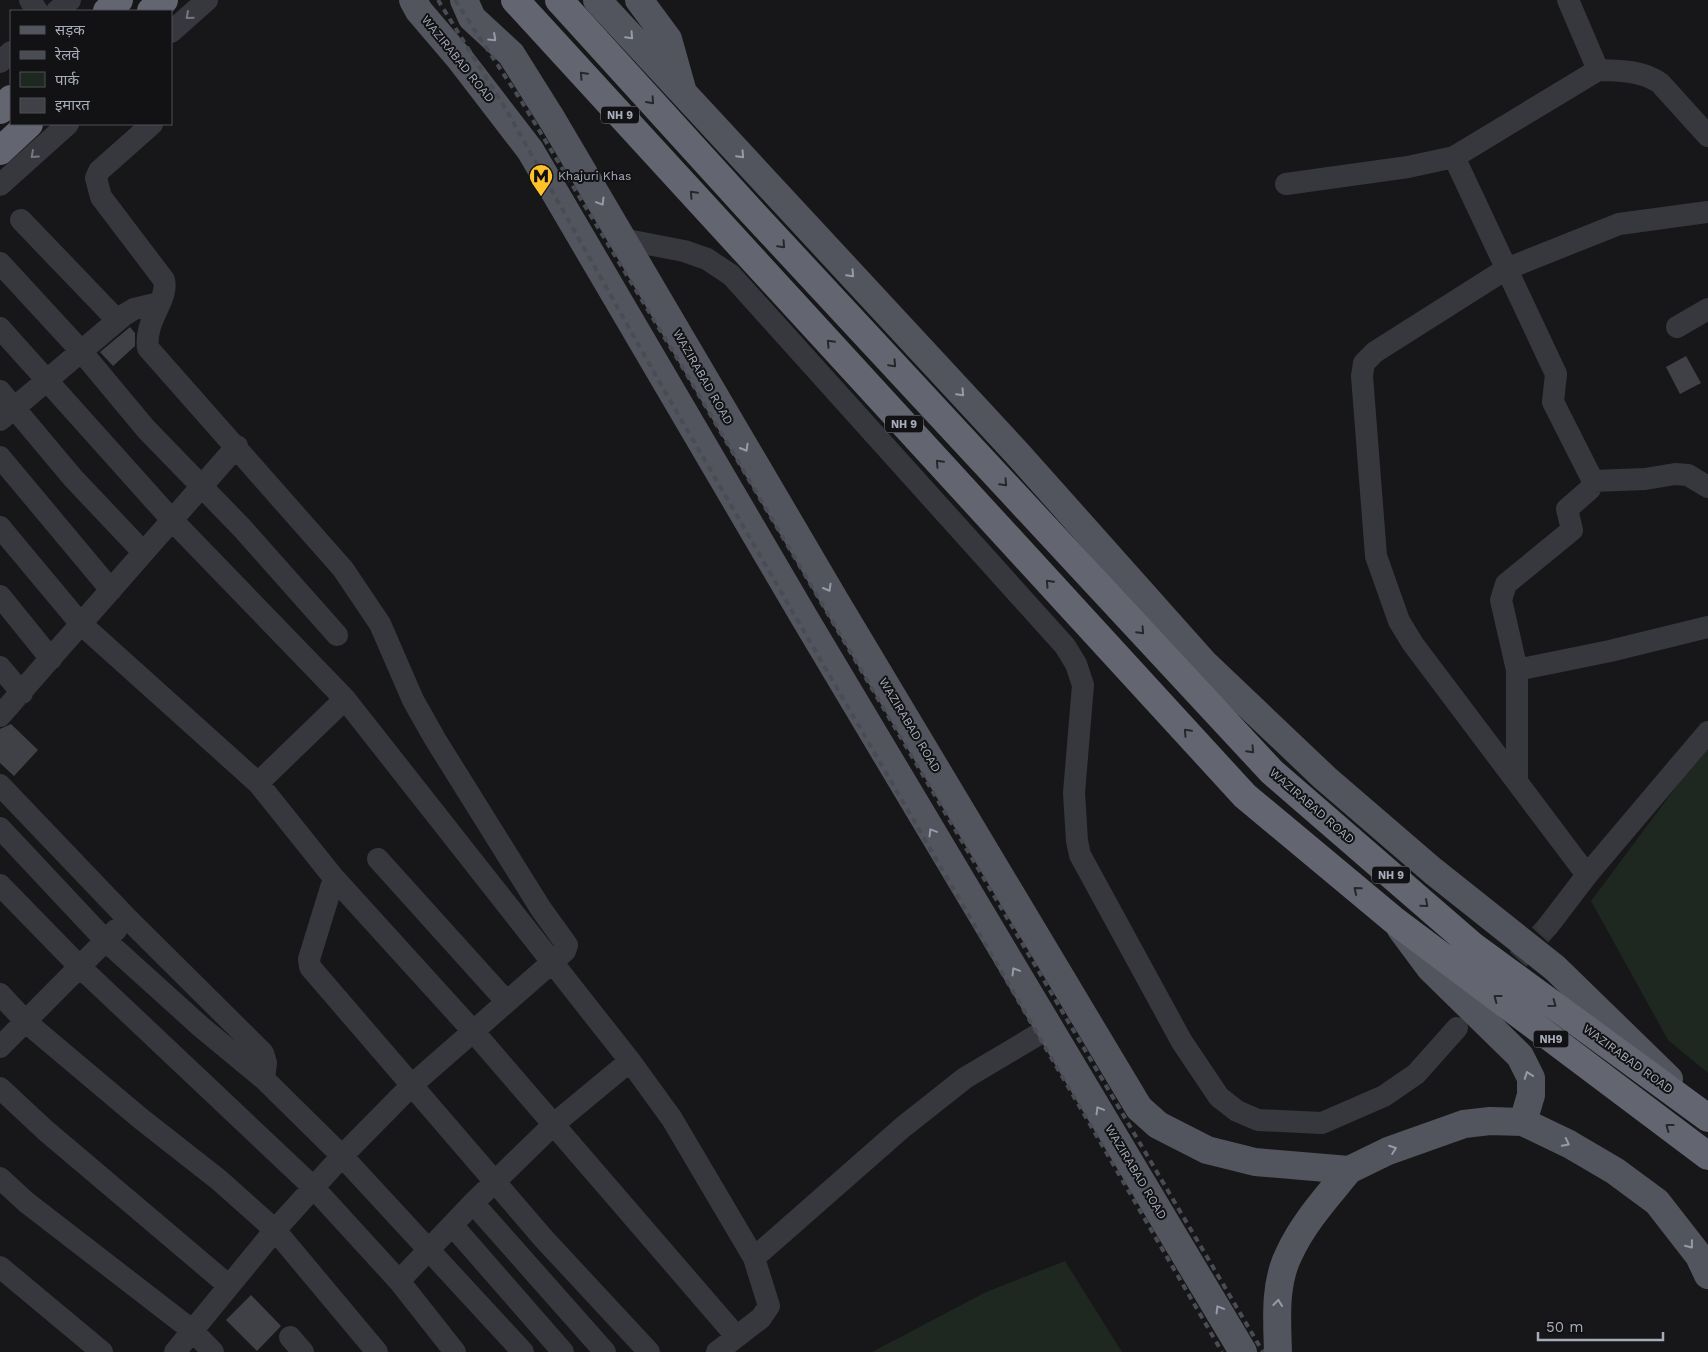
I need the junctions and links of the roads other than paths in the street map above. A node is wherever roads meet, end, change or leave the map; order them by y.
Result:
1 (70, 0) edge
2 (119, 0) edge
3 (164, 0) edge
4 (207, 0) edge
5 (413, 0) edge
6 (464, 0) edge
7 (515, 0) edge
8 (559, 0) edge
9 (597, 0) edge
10 (639, 0) edge
11 (1568, 0) edge
12 (58, 10) edge
13 (108, 10) edge
14 (153, 10) edge
15 (172, 31) edge
16 (1598, 70) junction
17 (684, 94) junction
18 (10, 100) edge
19 (0, 110) edge
20 (28, 125) edge
21 (67, 125) edge
22 (151, 125) edge
23 (1708, 136) edge
24 (0, 150) edge
25 (1454, 157) junction
26 (1286, 184) dead end
27 (0, 186) edge
28 (1708, 212) edge
29 (21, 220) dead end
30 (622, 239) junction
31 (0, 263) edge
32 (1506, 269) junction
33 (159, 302) junction
34 (1708, 309) edge
35 (117, 320) junction
36 (1677, 327) dead end
37 (0, 328) edge
38 (81, 351) junction
39 (46, 380) junction
40 (0, 391) edge
41 (7, 414) edge
42 (236, 446) junction
43 (0, 457) edge
44 (1593, 481) junction
45 (201, 485) junction
46 (1708, 487) edge
47 (172, 520) junction
48 (0, 527) edge
49 (143, 552) junction
50 (111, 590) junction
51 (0, 596) edge
52 (80, 624) junction
53 (1708, 627) edge
54 (337, 634) dead end
55 (51, 659) junction
56 (0, 667) edge
57 (1517, 670) junction
58 (22, 693) junction
59 (345, 699) junction
60 (0, 716) edge
61 (1708, 732) edge
62 (1516, 779) junction
63 (258, 783) junction
64 (0, 785) edge
65 (0, 828) edge
66 (378, 859) dead end
67 (1587, 875) junction
68 (334, 878) junction
69 (0, 885) edge
70 (128, 919) junction
71 (1395, 921) junction
72 (1548, 926) tunnel mouth
73 (106, 941) junction
74 (550, 962) junction
75 (79, 966) junction
76 (0, 994) edge
77 (506, 1001) junction
78 (26, 1022) junction
79 (1049, 1028) junction
80 (1457, 1028) dead end
81 (473, 1030) junction
82 (0, 1047) edge
83 (630, 1061) junction
84 (264, 1079) junction
85 (413, 1084) junction
86 (0, 1088) edge
87 (1708, 1117) edge
88 (1523, 1122) junction
89 (554, 1124) junction
90 (342, 1156) junction
91 (1708, 1156) edge
92 (1349, 1170) junction
93 (0, 1178) edge
94 (495, 1180) junction
95 (313, 1187) junction
96 (473, 1203) junction
97 (453, 1226) junction
98 (275, 1230) junction
99 (428, 1252) junction
100 (754, 1258) junction
101 (1, 1270) edge
102 (1708, 1275) edge
103 (399, 1281) junction
104 (228, 1285) junction
105 (192, 1331) junction
106 (736, 1336) junction
107 (102, 1352) edge
108 (175, 1352) edge
109 (213, 1352) edge
110 (376, 1352) edge
111 (455, 1352) edge
112 (523, 1352) edge
113 (563, 1352) edge
114 (605, 1352) edge
115 (649, 1352) edge
116 (716, 1352) edge
117 (1243, 1352) edge
118 (1278, 1352) edge

1 - 12 street
2 - 13 highway
3 - 14 highway
4 -> 15 street
79 -> 5 main road, WAZIRABAD ROAD
6 -> 30 main road, WAZIRABAD ROAD
71 -> 7 highway, NH 9
8 -> 87 highway, WAZIRABAD ROAD / NH 9
9 -> 17 main road
10 - 17 main road
11 - 16 street
16 - 23 street
16 - 25 street
17 -> 87 main road
18 - 19 highway
20 - 24 highway
21 -> 27 street
22 - 33 street
25 - 26 street
25 - 32 street
28 - 32 street
29 - 35 street
30 - 80 street
30 -> 92 main road, WAZIRABAD ROAD
31 - 38 street
32 - 44 street
32 - 62 street
33 - 35 street
33 - 42 street
34 - 36 street
35 - 38 street
37 - 39 street
38 - 39 street
38 - 45 street
39 - 41 street
39 - 47 street
40 - 41 street
41 - 49 street
42 - 45 street
42 - 74 street
43 - 50 street
44 - 46 street
44 - 57 street
45 - 47 street
45 - 54 street
47 - 49 street
47 - 59 street
48 - 52 street
49 - 50 street
50 - 52 street
51 - 55 street
52 - 55 street
52 - 63 street
53 - 57 street
55 - 58 street
56 - 58 street
57 - 62 street
58 - 60 street
59 - 63 street
59 - 74 street
61 - 67 street
62 - 67 street
63 - 68 street
64 - 70 street
65 - 73 street
66 - 77 street
67 - 72 street
68 - 81 street
68 - 85 street
69 - 75 street
70 - 73 street
70 - 84 street
88 -> 71 main road
91 -> 71 highway, NH9
73 - 75 street
73 - 84 street
74 - 77 street
74 - 83 street
75 - 78 street
75 - 95 street
76 - 78 street
77 - 81 street
78 - 82 street
78 - 98 street
79 - 100 street
117 -> 79 main road, WAZIRABAD ROAD
81 - 85 street
81 - 89 street
83 - 89 street
83 - 100 street
84 - 90 street
85 - 90 street
85 - 94 street
86 - 104 street
92 -> 88 main road
88 -> 102 main road
89 - 94 street
89 - 106 street
90 - 95 street
90 - 99 street
118 -> 92 main road
93 - 105 street
94 - 96 street
94 - 115 street
95 - 98 street
95 - 103 street
96 - 97 street
96 - 114 street
97 - 99 street
97 - 113 street
98 - 104 street
98 - 110 street
99 - 103 street
99 - 112 street
100 - 106 street
101 - 107 street
103 - 111 street
104 - 105 street
105 - 108 street
105 - 109 street
106 - 116 street

